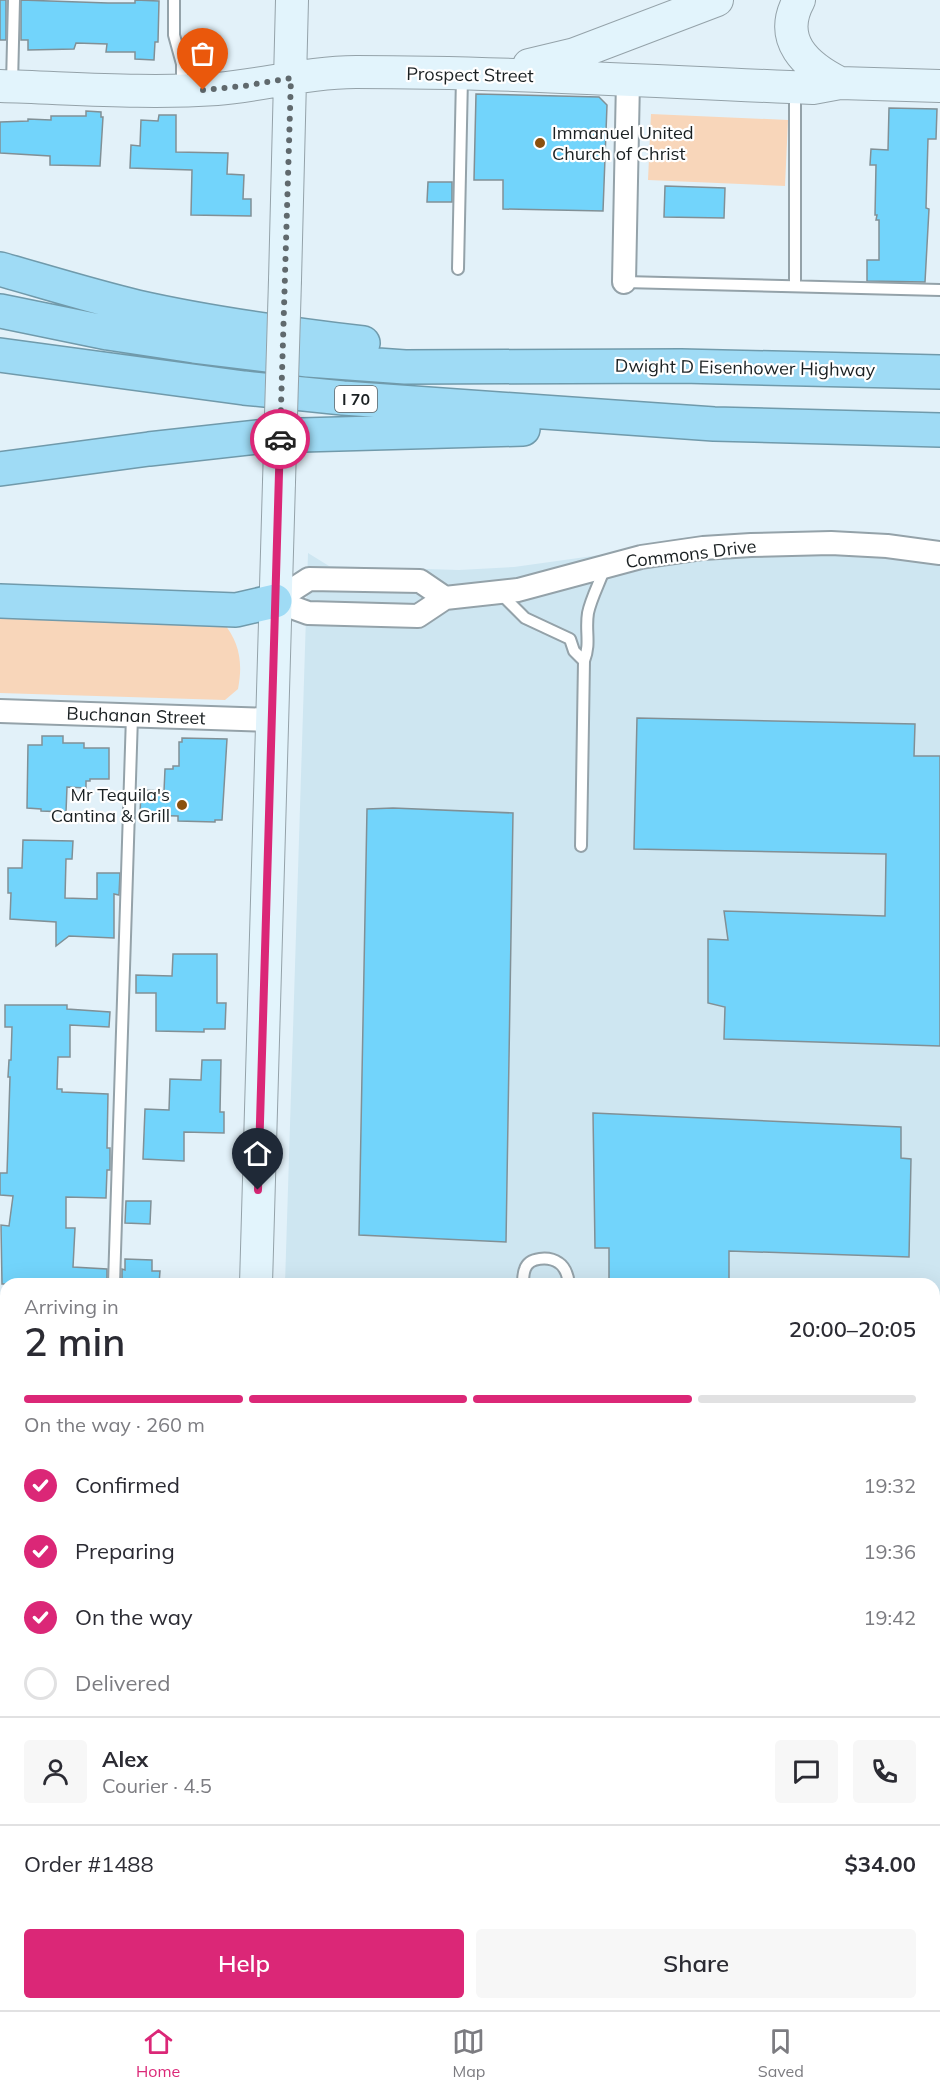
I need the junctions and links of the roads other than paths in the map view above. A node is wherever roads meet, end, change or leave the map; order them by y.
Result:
1 (14, 0) edge
2 (174, 0) edge
3 (292, 0) edge
4 (717, 0) edge
5 (799, 0) edge
6 (462, 73) junction
7 (291, 78) junction
8 (628, 80) junction
9 (840, 83) junction
10 (6, 86) edge
11 (940, 86) edge
12 (795, 87) junction
13 (182, 91) junction
14 (0, 269) edge
15 (458, 269) dead end
16 (624, 282) joint
17 (795, 286) junction
18 (940, 290) edge
19 (0, 311) edge
20 (0, 356) edge
21 (549, 366) junction
22 (940, 372) edge
23 (714, 424) junction
24 (940, 430) edge
25 (0, 469) edge
26 (940, 553) edge
27 (605, 567) junction
28 (500, 592) junction
29 (445, 598) junction
30 (0, 601) edge
31 (275, 601) junction
32 (584, 662) junction
33 (0, 711) edge
34 (132, 716) junction
35 (273, 720) junction
36 (581, 846) dead end
37 (114, 1278) edge
38 (256, 1278) edge
39 (524, 1278) edge
40 (567, 1278) edge

1 - 10 lane
2 - 13 lane
3 - 7 main road
4 - 6 main road
5 - 9 main road
6 - 7 main road, Prospect Street
6 - 8 main road, Prospect Street
6 - 15 lane
7 - 13 main road, Prospect Street
7 - 31 main road, bridge
8 - 12 main road, Prospect Street
8 - 16 street
9 - 11 main road, Prospect Street
9 - 12 main road, Prospect Street
10 - 13 main road, Prospect Street
12 - 17 lane
14 - 21 highway
16 - 17 lane
17 - 18 lane
19 - 21 highway, I 70
20 - 23 highway, I 70
21 - 22 highway, Dwight D Eisenhower Highway / I 70
23 - 24 highway, I 70
23 - 25 highway
26 - 27 street, Commons Drive
27 - 28 street, Commons Drive
27 - 32 lane
28 - 29 street, Commons Drive
28 - 32 lane
29 - 31 street
29 - 31 street
30 - 31 highway
31 - 35 main road
32 - 36 lane
33 - 34 street, Buchanan Street
34 - 35 street, Buchanan Street
34 - 37 lane
35 - 38 main road
39 - 40 lane

